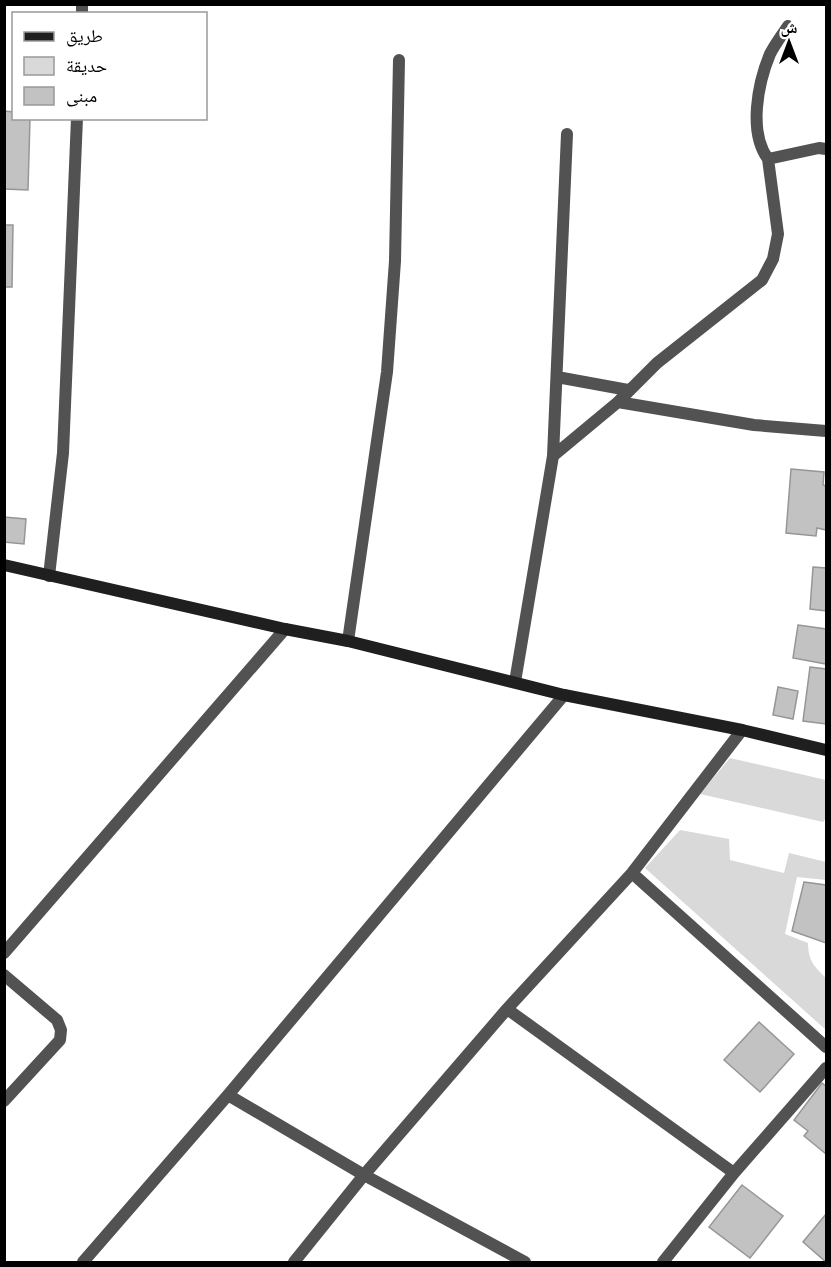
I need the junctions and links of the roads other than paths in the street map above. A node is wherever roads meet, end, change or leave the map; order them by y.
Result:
1 (788, 26) dead end
2 (399, 60) dead end
3 (77, 120) edge
4 (567, 134) dead end
5 (826, 149) edge
6 (768, 159) junction
7 (557, 376) junction
8 (628, 390) junction
9 (618, 402) junction
10 (826, 431) edge
11 (553, 456) junction
12 (4, 565) edge
13 (49, 576) junction
14 (285, 629) junction
15 (348, 641) junction
16 (515, 682) junction
17 (564, 695) junction
18 (742, 730) junction
19 (826, 750) edge
20 (632, 873) junction
21 (4, 953) edge
22 (4, 975) edge
23 (507, 1009) junction
24 (826, 1047) edge
25 (826, 1068) edge
26 (228, 1095) junction
27 (4, 1101) edge
28 (734, 1173) junction
29 (364, 1175) junction
30 (83, 1263) edge
31 (294, 1263) edge
32 (525, 1263) edge
33 (663, 1263) edge

1 - 6 street
2 - 15 street
3 - 13 street
4 - 7 street
5 - 6 street
6 - 8 street
7 - 8 street
7 - 11 street
8 - 9 street
9 - 10 street
9 - 11 street
11 - 16 street
12 - 13 main road
13 - 14 main road
14 - 15 main road
14 - 21 street
15 - 16 main road
16 - 17 main road
17 - 18 main road
17 - 26 street
18 - 19 main road
18 - 20 street
20 - 23 street
20 - 24 street
22 - 27 street
23 - 28 street
23 - 29 street
25 - 28 street
26 - 29 street
26 - 30 street
28 - 33 street
29 - 31 street
29 - 32 street

